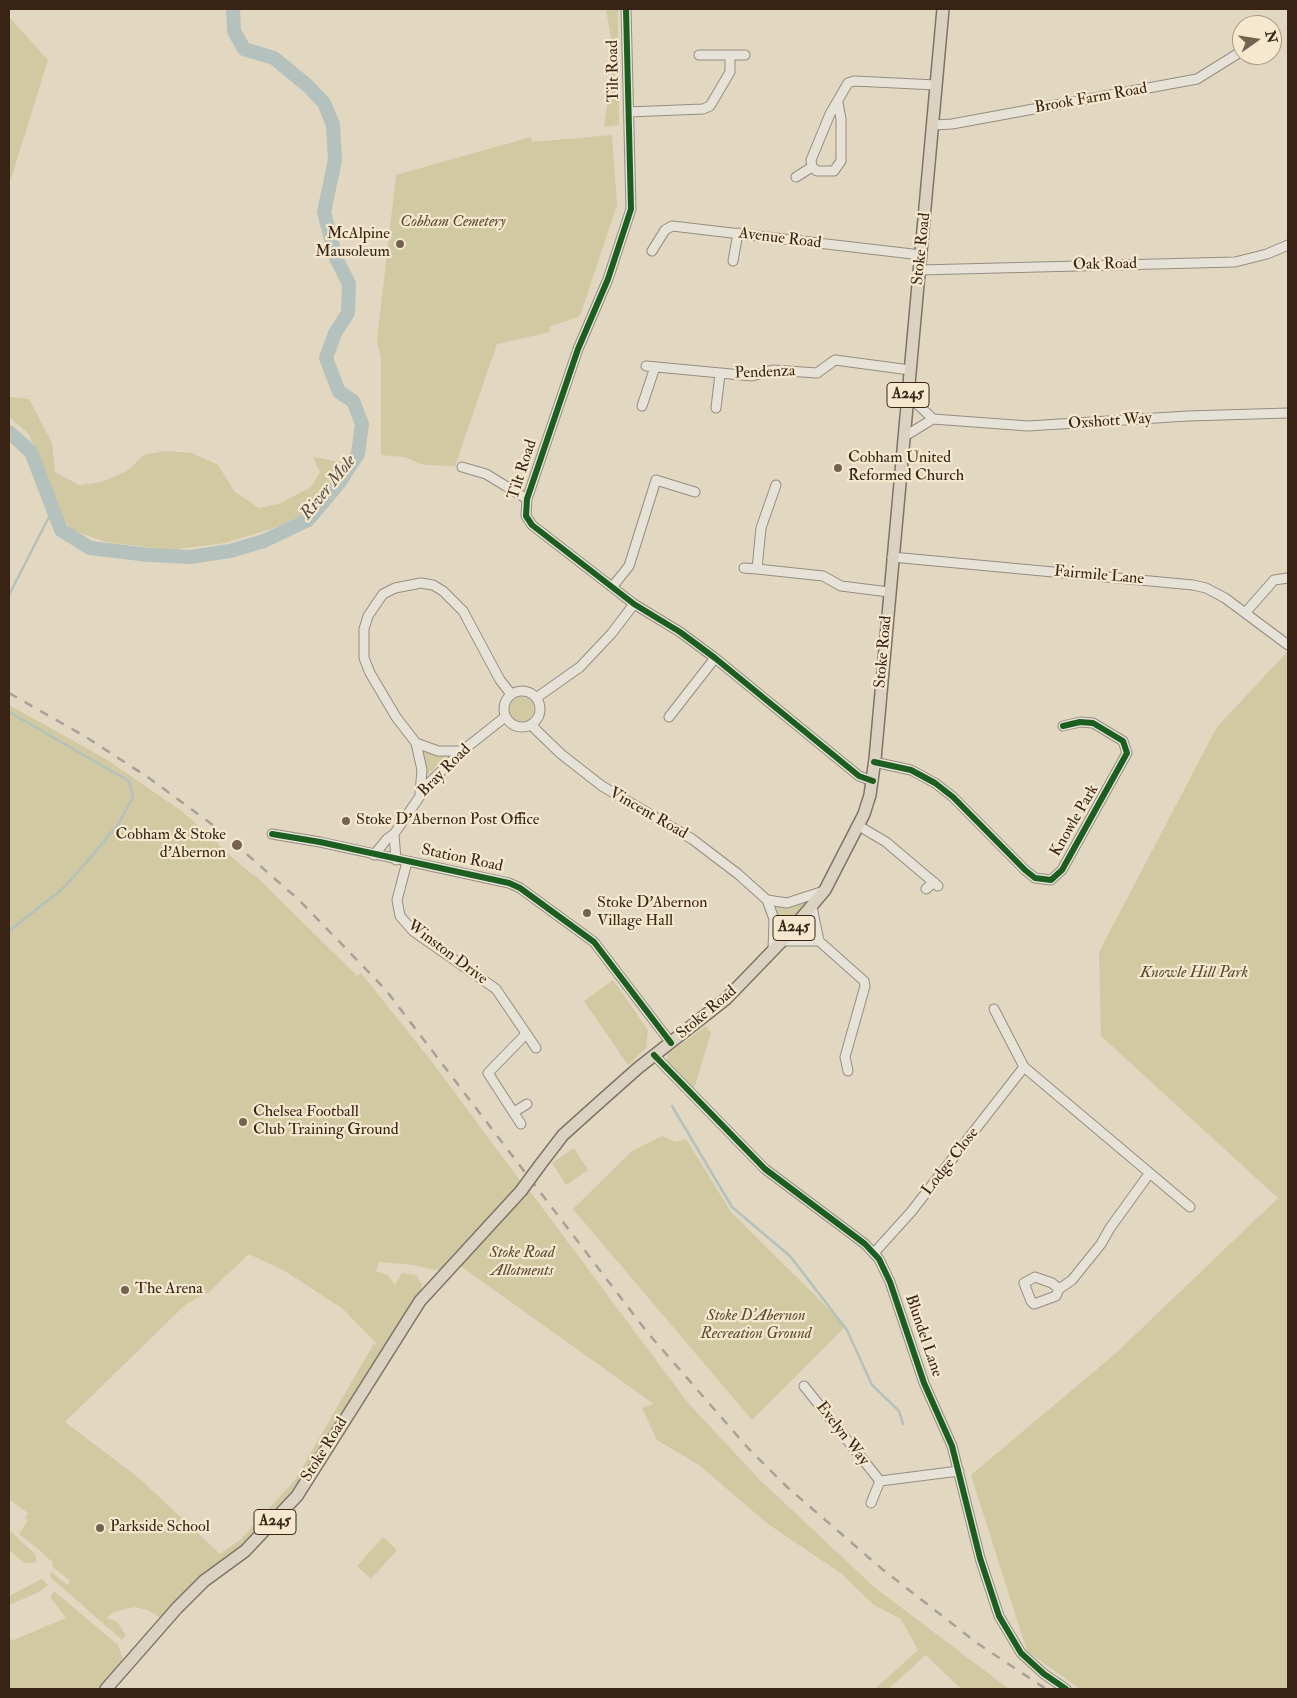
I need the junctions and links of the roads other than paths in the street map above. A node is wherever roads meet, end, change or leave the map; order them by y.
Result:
1 (626, 9) edge
2 (943, 9) edge
3 (699, 55) dead end
4 (745, 55) dead end
5 (730, 56) junction
6 (1232, 56) edge
7 (936, 85) junction
8 (838, 103) junction
9 (628, 112) junction
10 (933, 124) junction
11 (812, 167) junction
12 (796, 176) dead end
13 (738, 233) junction
14 (1288, 245) edge
15 (652, 251) dead end
16 (921, 255) junction
17 (733, 261) dead end
18 (920, 270) junction
19 (910, 370) junction
20 (720, 374) junction
21 (908, 395) junction
22 (642, 406) dead end
23 (716, 408) dead end
24 (1288, 413) edge
25 (932, 419) junction
26 (905, 436) junction
27 (462, 467) dead end
28 (776, 485) dead end
29 (695, 492) dead end
30 (527, 499) junction
31 (892, 557) junction
32 (744, 568) dead end
33 (757, 569) junction
34 (1288, 578) edge
35 (613, 586) junction
36 (889, 592) junction
37 (634, 604) junction
38 (1246, 612) junction
39 (1288, 645) edge
40 (715, 658) junction
41 (511, 694) junction
42 (536, 698) junction
43 (505, 717) junction
44 (669, 718) dead end
45 (531, 725) junction
46 (1063, 726) dead end
47 (416, 743) junction
48 (462, 751) junction
49 (874, 762) junction
50 (873, 781) junction
51 (420, 793) junction
52 (859, 826) junction
53 (272, 834) dead end
54 (394, 834) junction
55 (374, 855) junction
56 (396, 860) junction
57 (408, 862) junction
58 (926, 889) dead end
59 (825, 890) junction
60 (767, 900) junction
61 (812, 907) junction
62 (782, 941) junction
63 (819, 941) junction
64 (773, 951) junction
65 (994, 1010) dead end
66 (526, 1035) junction
67 (671, 1043) junction
68 (536, 1048) dead end
69 (654, 1055) junction
70 (1024, 1067) junction
71 (848, 1071) dead end
72 (527, 1104) dead end
73 (514, 1112) junction
74 (521, 1124) dead end
75 (1149, 1174) junction
76 (1190, 1207) dead end
77 (874, 1253) junction
78 (1059, 1289) dead end
79 (804, 1386) dead end
80 (959, 1471) junction
81 (880, 1481) junction
82 (871, 1503) dead end
83 (106, 1689) edge
84 (1066, 1689) edge

1 - 9 street, Tilt Road
2 - 7 main road, Stoke Road / A245
3 - 5 street
4 - 5 street
5 - 9 street
6 - 10 street, Brook Farm Road
7 - 8 street
7 - 10 main road, Stoke Road / A245
8 - 11 street
8 - 11 street
9 - 30 street, Tilt Road
10 - 16 main road, Stoke Road / A245
11 - 12 street
13 - 15 street, Avenue Road
13 - 16 street, Avenue Road
13 - 17 street
14 - 18 street, Oak Road
16 - 18 main road, Stoke Road / A245
18 - 19 main road, Stoke Road / A245
19 - 20 street, Pendenza
19 - 21 main road, Stoke Road / A245
20 - 22 street, Pendenza
20 - 23 street
21 - 25 street
21 - 26 main road, Stoke Road / A245
24 - 25 street, Oxshott Way
25 - 26 street
26 - 31 main road, Stoke Road / A245
27 - 30 street
28 - 33 street
29 - 35 street
30 - 35 street, Tilt Road
31 - 36 main road, Stoke Road / A245
31 - 38 street, Fairmile Lane
32 - 33 street
33 - 36 street
34 - 38 street
35 - 37 street, Tilt Road
36 - 49 main road, Stoke Road / A245
37 - 40 street, Tilt Road
37 - 42 street
38 - 39 street, Fairmile Lane
40 - 44 street
40 - 50 street, Tilt Road
41 - 42 street
41 - 43 street
41 - 47 street
42 - 45 street
43 - 45 street
43 - 48 street, Bray Road
45 - 60 street, Vincent Road
46 - 49 street, Knowle Park
47 - 48 street
47 - 51 street
48 - 51 street, Bray Road
49 - 50 main road, Stoke Road / A245
50 - 52 main road, Stoke Road / A245
51 - 54 street, Bray Road
52 - 58 street
52 - 59 main road, Stoke Road / A245
53 - 55 street, Station Road
54 - 55 street, Bray Road
54 - 56 street
55 - 56 street, Station Road
56 - 57 street, Station Road
57 - 66 street, Winston Drive
57 - 67 street, Station Road
59 - 60 street
59 - 61 main road, Stoke Road / A245
60 - 64 street
61 - 62 main road, Stoke Road / A245
61 - 63 street
62 - 63 street
62 - 64 main road, Stoke Road / A245
63 - 71 street
64 - 67 main road, Stoke Road / A245
65 - 70 street
66 - 68 street, Winston Drive
66 - 73 street
67 - 69 main road, Stoke Road / A245
69 - 77 street, Blundel Lane
69 - 83 main road, Stoke Road / A245, bridge
70 - 75 street
70 - 77 street, Lodge Close
72 - 73 street
73 - 74 street
75 - 76 street
75 - 78 street
77 - 80 street, Blundel Lane
79 - 81 street, Evelyn Way
80 - 81 street, Evelyn Way
80 - 84 street, Blundel Lane
81 - 82 street, Evelyn Way

